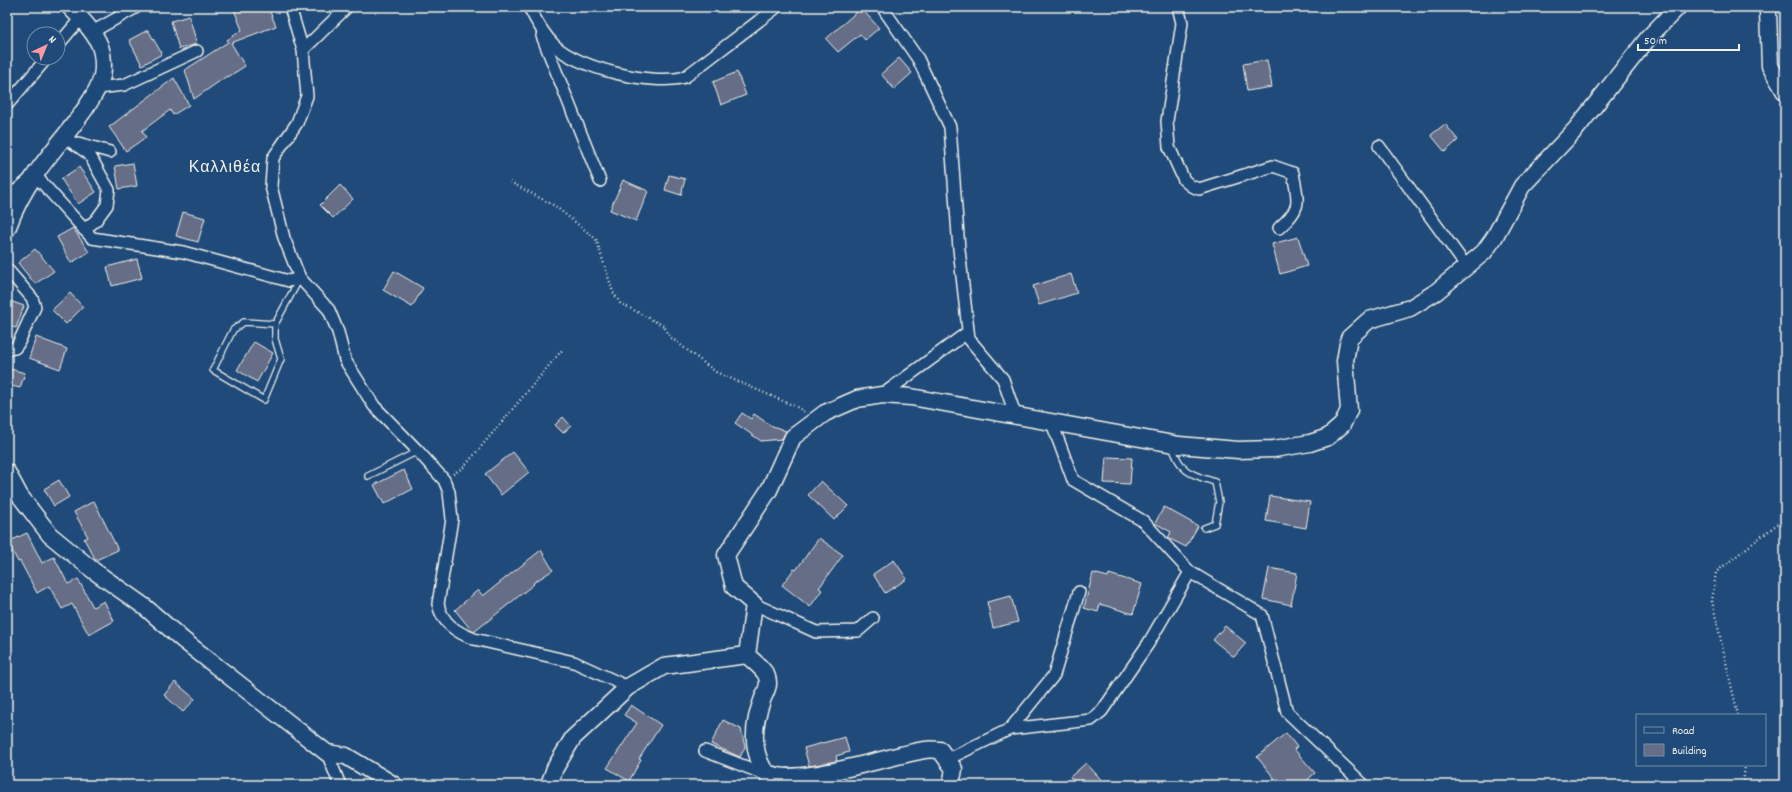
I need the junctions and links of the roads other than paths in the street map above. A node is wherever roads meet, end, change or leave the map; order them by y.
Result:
1 (137, 7) edge
2 (290, 7) edge
3 (347, 7) edge
4 (529, 7) edge
5 (777, 7) edge
6 (882, 7) edge
7 (1178, 7) edge
8 (1678, 7) edge
9 (1766, 7) edge
10 (75, 13) edge
11 (538, 26) junction
12 (66, 30) edge
13 (92, 32) junction
14 (303, 50) junction
15 (197, 51) dead end
16 (40, 66) edge
17 (98, 88) junction
18 (1785, 92) edge
19 (7, 105) edge
20 (68, 139) junction
21 (1379, 146) dead end
22 (110, 152) dead end
23 (34, 175) junction
24 (600, 181) dead end
25 (7, 198) edge
26 (1279, 228) dead end
27 (7, 229) edge
28 (84, 230) junction
29 (1466, 266) junction
30 (7, 269) edge
31 (300, 278) junction
32 (275, 324) junction
33 (968, 332) junction
34 (7, 349) edge
35 (882, 395) junction
36 (1016, 417) junction
37 (1052, 423) junction
38 (1172, 444) junction
39 (418, 451) junction
40 (7, 472) edge
41 (368, 476) dead end
42 (1204, 528) dead end
43 (1190, 572) junction
44 (1079, 592) dead end
45 (754, 604) junction
46 (873, 618) dead end
47 (747, 655) junction
48 (628, 686) junction
49 (1010, 729) junction
50 (705, 751) dead end
51 (327, 753) junction
52 (948, 759) junction
53 (767, 780) edge
54 (340, 785) edge
55 (394, 785) edge
56 (549, 785) edge
57 (951, 785) edge
58 (1364, 785) edge

1 - 13 street
2 - 14 street
3 - 14 street
4 - 11 street
5 - 11 street
6 - 33 street
7 - 26 street
8 - 29 street
9 - 18 street
10 - 12 street
10 - 13 street
11 - 24 street
13 - 17 street
14 - 31 street
15 - 17 street
16 - 19 street
17 - 20 street
20 - 22 street
20 - 23 street
20 - 28 street
21 - 29 street
23 - 25 street
23 - 27 street
23 - 28 street
28 - 31 street
29 - 38 street
30 - 34 street
31 - 32 lane
31 - 39 street
32 - 32 lane
33 - 35 street
33 - 36 street
35 - 36 street
35 - 45 street
36 - 37 street
37 - 38 street
37 - 43 street
38 - 42 lane
39 - 41 lane
39 - 48 street
40 - 51 street
43 - 49 street
43 - 58 street
44 - 49 street
45 - 46 street
45 - 47 street
47 - 48 street
47 - 53 street
48 - 56 street
49 - 52 street
50 - 53 street
51 - 54 street
51 - 55 street
52 - 53 street
52 - 57 street

